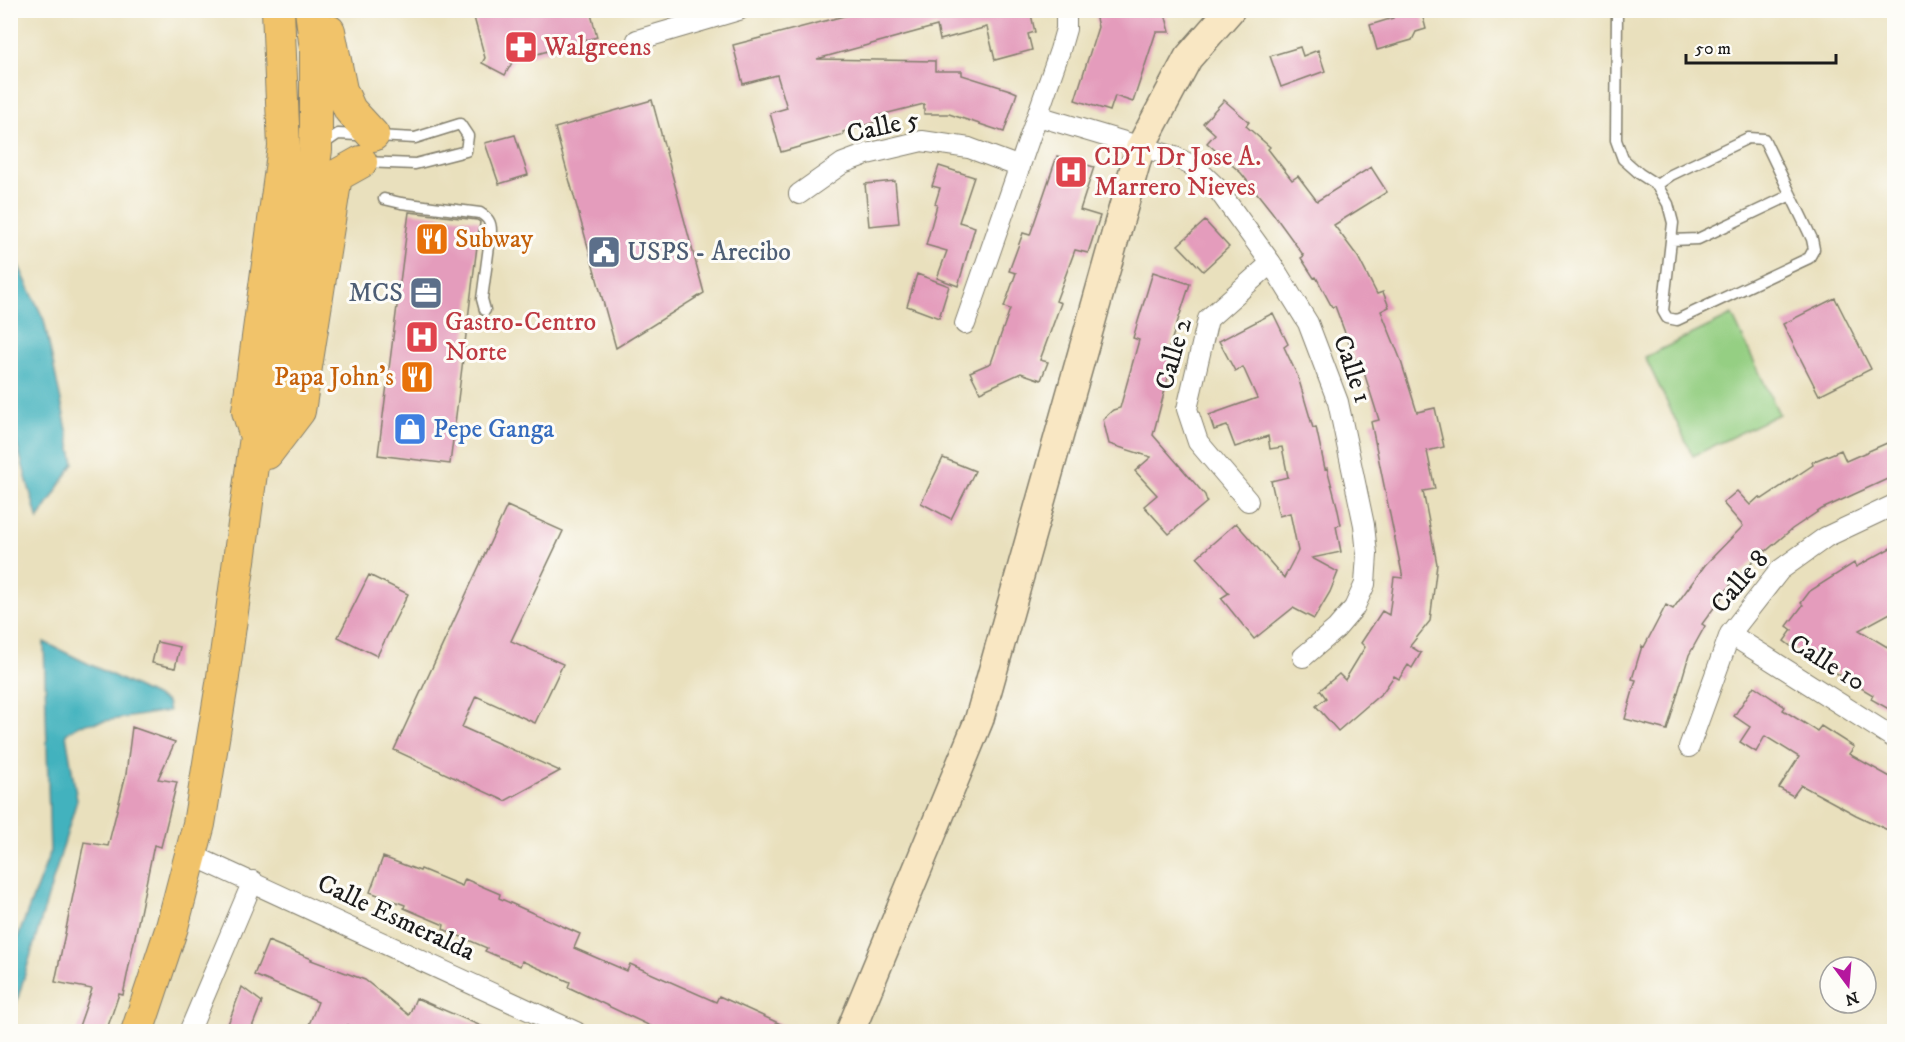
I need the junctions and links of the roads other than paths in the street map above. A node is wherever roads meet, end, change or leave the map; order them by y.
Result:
1 (279, 10) edge
2 (311, 10) edge
3 (323, 10) edge
4 (739, 10) edge
5 (1066, 10) edge
6 (1230, 10) edge
7 (1617, 10) edge
8 (637, 40) dead end
9 (1038, 116) junction
10 (1140, 148) junction
11 (305, 150) junction
12 (360, 152) junction
13 (1020, 167) junction
14 (1657, 185) junction
15 (799, 194) dead end
16 (1791, 195) junction
17 (384, 199) dead end
18 (1671, 240) junction
19 (1271, 263) junction
20 (485, 310) dead end
21 (965, 324) dead end
22 (251, 476) junction
23 (1248, 501) dead end
24 (1894, 505) edge
25 (1730, 634) junction
26 (1303, 657) dead end
27 (1894, 738) edge
28 (1689, 747) dead end
29 (192, 855) junction
30 (253, 881) junction
31 (137, 1032) edge
32 (189, 1032) edge
33 (576, 1032) edge
34 (850, 1032) edge

1 - 11 main road
2 - 11 main road
3 - 12 main road
4 - 8 street
5 - 9 street
6 - 10 street
7 - 14 lane
9 - 10 street, Calle 1
9 - 13 street
10 - 19 street, Calle 1
10 - 34 street
11 - 12 lane
11 - 22 main road
12 - 12 lane
12 - 22 main road
13 - 15 street, Calle 5
13 - 21 street
14 - 16 lane
14 - 18 lane
16 - 18 lane
16 - 18 lane
17 - 20 lane
19 - 23 street, Calle 2
19 - 26 street, Calle 1
22 - 29 main road
24 - 25 street, Calle 8
25 - 27 street, Calle 10
25 - 28 street, Calle 8
29 - 30 street, Calle Esmeralda
29 - 31 main road
30 - 32 street
30 - 33 street, Calle Esmeralda

